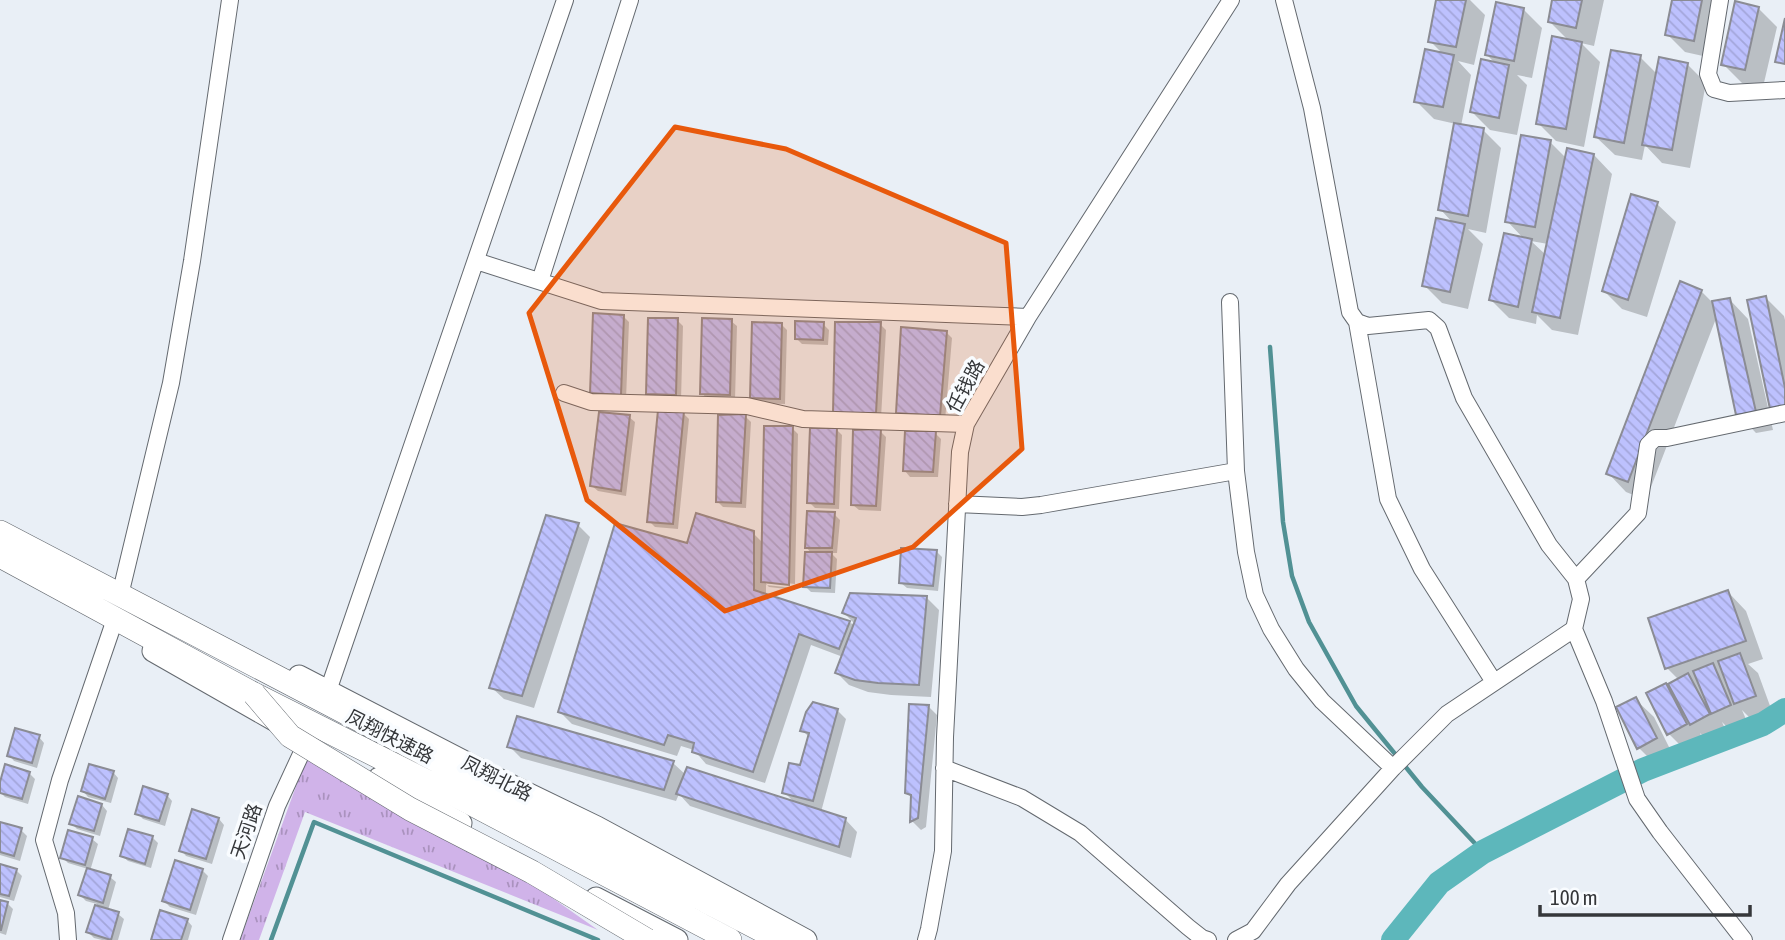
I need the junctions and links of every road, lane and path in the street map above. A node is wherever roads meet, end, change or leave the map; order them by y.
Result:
1 (230, 0) edge
2 (565, 0) edge
3 (630, 0) edge
4 (1231, 0) edge
5 (1284, 0) edge
6 (1720, 0) edge
7 (1785, 90) edge
8 (476, 261) junction
9 (540, 281) junction
10 (1230, 302) dead end
11 (1028, 317) junction
12 (1357, 322) junction
13 (564, 393) dead end
14 (1785, 413) edge
15 (966, 424) junction
16 (1236, 471) junction
17 (957, 505) junction
18 (0, 521) edge
19 (0, 532) edge
20 (0, 556) edge
21 (0, 569) edge
22 (1576, 579) junction
23 (122, 587) junction
24 (112, 628) junction
25 (1573, 629) junction
26 (1494, 682) junction
27 (328, 691) junction
28 (254, 694) junction
29 (308, 738) junction
30 (944, 768) junction
31 (1393, 768) junction
32 (68, 940) edge
33 (231, 940) edge
34 (647, 940) edge
35 (677, 940) edge
36 (730, 940) edge
37 (780, 940) edge
38 (806, 940) edge
39 (926, 940) edge
40 (1208, 940) edge
41 (1236, 940) edge
42 (1744, 940) edge

1 - 23 street
2 - 8 street
3 - 9 street
4 - 11 street, 任钱路
5 - 12 street
6 - 7 street
8 - 9 street
8 - 27 street
9 - 11 street
10 - 16 street
11 - 15 street, 任钱路
12 - 22 street
12 - 26 street
13 - 15 street
14 - 22 street
15 - 17 street, 任钱路
16 - 17 street
16 - 31 street
17 - 30 street, 任钱路
18 - 23 main road, 凤翔北路
19 - 37 highway, 凤翔快速路
20 - 28 highway, 凤翔快速路
21 - 24 main road
22 - 25 street
23 - 27 main road, 凤翔北路
24 - 29 main road
24 - 32 street
25 - 26 street
25 - 42 street
26 - 31 street
27 - 38 main road, 凤翔北路
28 - 34 highway, bridge
28 - 36 highway, 凤翔快速路
29 - 33 street, 天河路
29 - 35 main road
30 - 39 street, 任钱路
30 - 40 street
31 - 41 street

